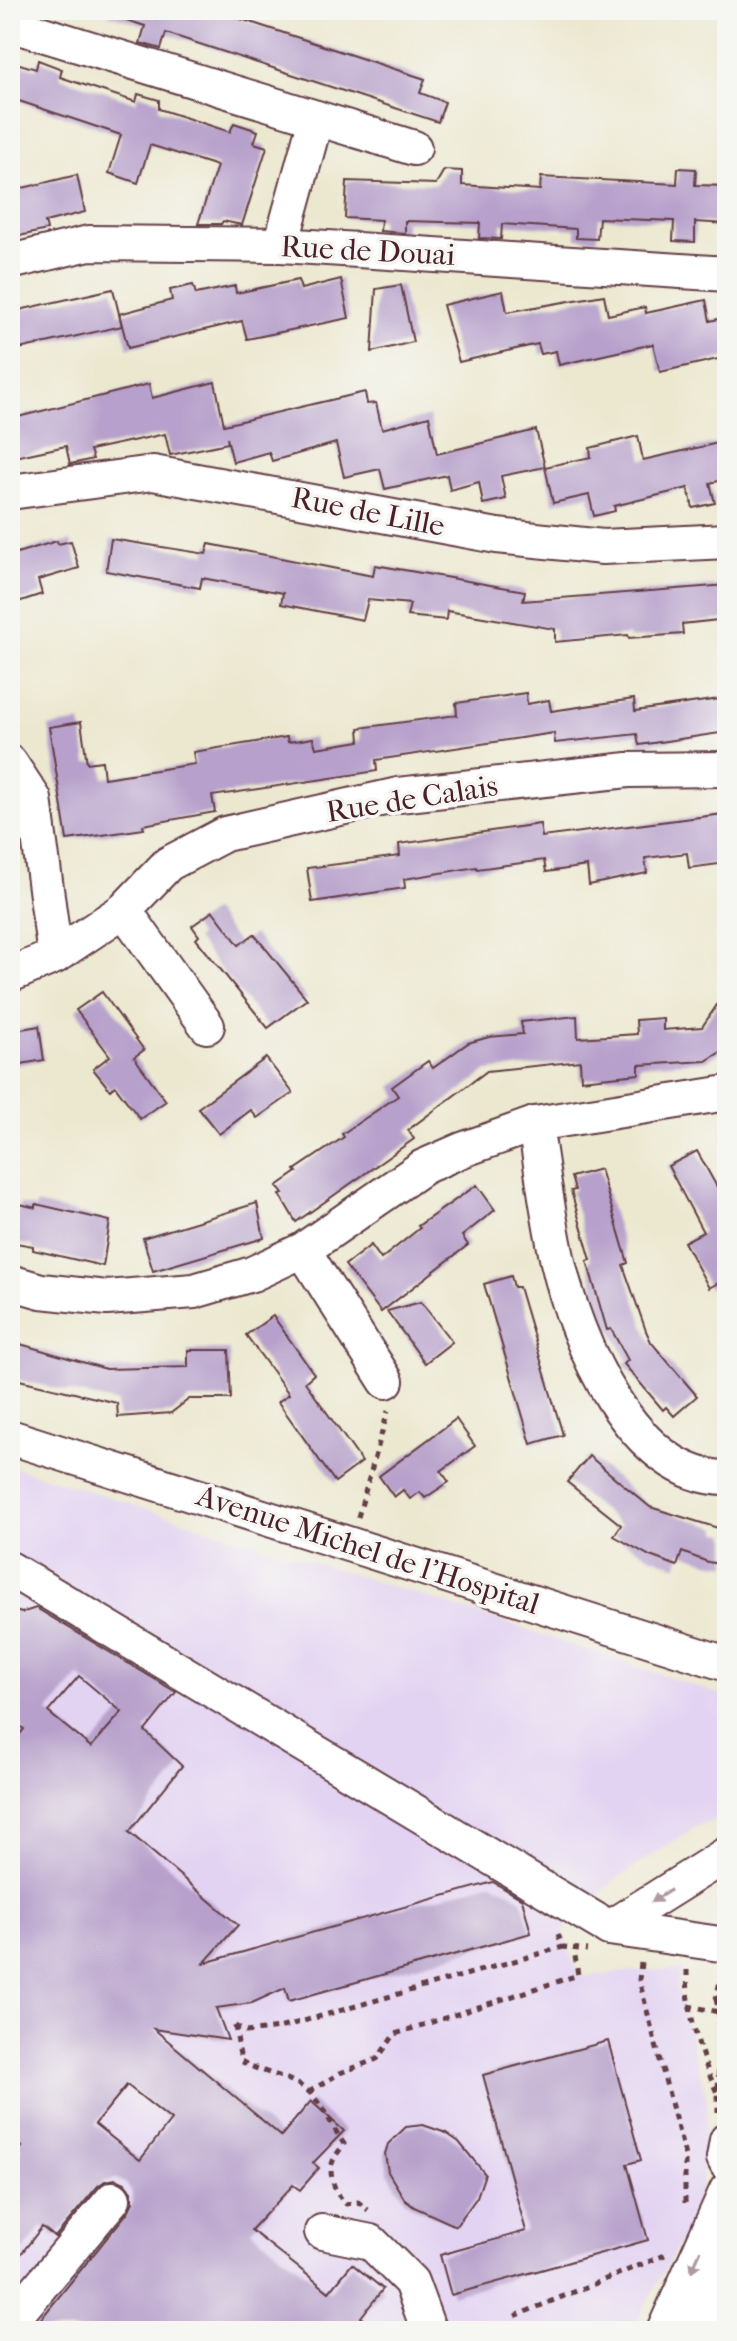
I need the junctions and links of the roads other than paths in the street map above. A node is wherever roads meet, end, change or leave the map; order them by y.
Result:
1 (10, 24) edge
2 (316, 118) junction
3 (414, 148) dead end
4 (281, 245) junction
5 (10, 262) edge
6 (727, 274) edge
7 (10, 492) edge
8 (727, 541) edge
9 (10, 763) edge
10 (727, 769) edge
11 (124, 910) junction
12 (55, 956) junction
13 (10, 975) edge
14 (207, 1026) dead end
15 (727, 1093) edge
16 (535, 1124) junction
17 (303, 1250) junction
18 (10, 1282) edge
19 (386, 1381) road end
20 (10, 1437) edge
21 (727, 1478) edge
22 (10, 1569) edge
23 (727, 1664) edge
24 (727, 1854) edge
25 (609, 1928) junction
26 (727, 1945) edge
27 (727, 2140) edge
28 (727, 2164) edge
29 (727, 2190) edge
30 (113, 2199) dead end
31 (322, 2232) dead end
32 (727, 2259) edge
33 (10, 2322) edge
34 (429, 2331) edge
35 (664, 2331) edge
36 (697, 2331) edge

1 - 2 street
2 - 3 street
2 - 4 street
4 - 5 street, Rue de Douai
4 - 6 street, Rue de Douai
7 - 8 street, Rue de Lille
9 - 12 street
10 - 11 street, Rue de Calais
11 - 12 street, Rue de Calais
11 - 14 street
12 - 13 street, Rue de Calais
15 - 16 street
16 - 17 street
16 - 21 street
17 - 18 street
17 - 19 street
20 - 23 street, Avenue Michel de l'Hospital
22 - 25 street
24 -> 25 street
25 - 26 street
27 - 28 street
29 -> 35 street
30 - 33 street
31 - 34 street
32 - 36 street

